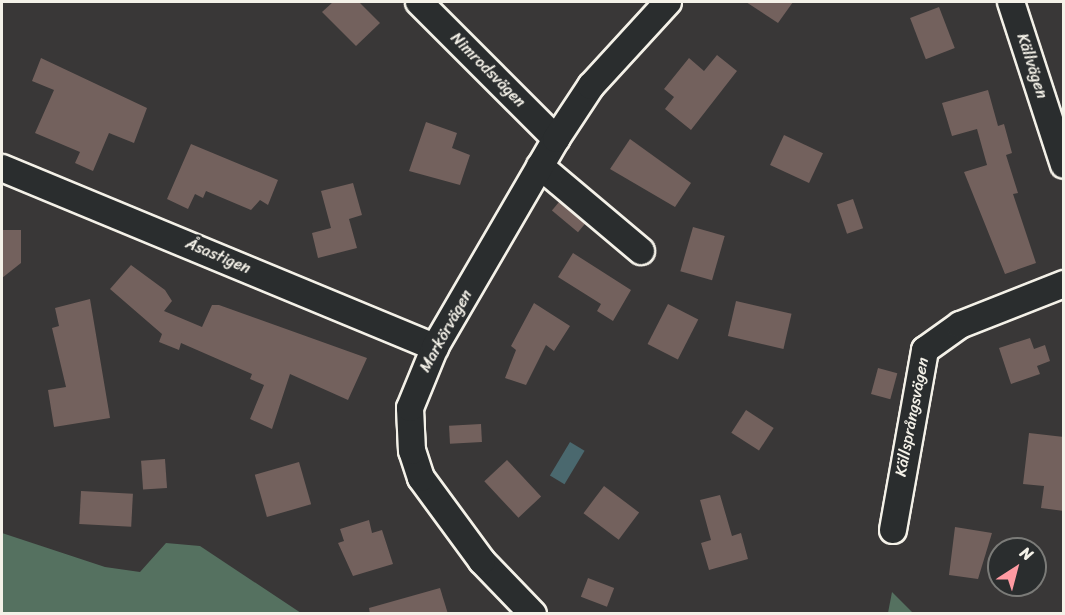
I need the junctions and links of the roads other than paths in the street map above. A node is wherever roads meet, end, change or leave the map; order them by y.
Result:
1 (419, 2) edge
2 (668, 2) edge
3 (1011, 2) edge
4 (556, 139) junction
5 (1064, 165) edge
6 (540, 166) junction
7 (2, 168) edge
8 (641, 251) dead end
9 (1064, 284) edge
10 (435, 347) junction
11 (893, 530) dead end
12 (533, 614) edge

1 - 4 street, Nimrodsvägen
2 - 4 street, Markörvägen
3 - 5 street, Källvägen
4 - 6 street, Markörvägen
6 - 8 street
6 - 10 street, Markörvägen
7 - 10 street, Åsastigen
9 - 11 street, Källsprångsvägen
10 - 12 street, Markörvägen

